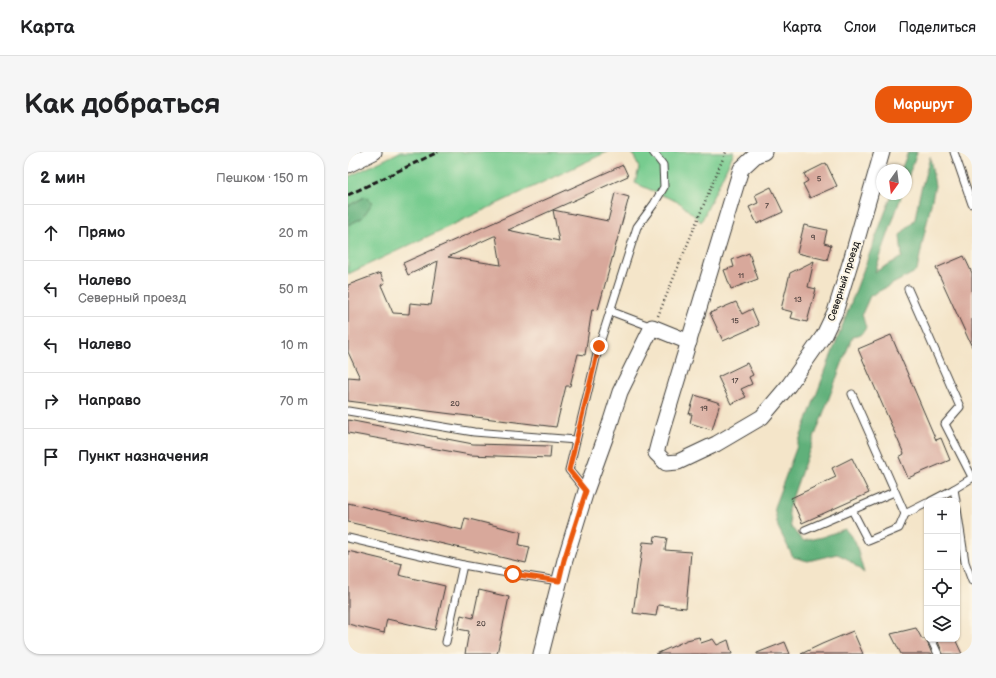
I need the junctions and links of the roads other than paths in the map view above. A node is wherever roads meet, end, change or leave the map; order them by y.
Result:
1 (374, 152) edge
2 (653, 152) edge
3 (764, 152) edge
4 (882, 152) edge
5 (954, 152) edge
6 (348, 165) edge
7 (972, 204) edge
8 (908, 290) dead end
9 (610, 311) junction
10 (652, 327) junction
11 (689, 342) junction
12 (852, 394) dead end
13 (348, 411) edge
14 (576, 440) junction
15 (972, 478) edge
16 (954, 489) junction
17 (586, 491) junction
18 (894, 492) junction
19 (937, 498) edge
20 (956, 498) edge
21 (924, 504) edge
22 (852, 510) junction
23 (904, 514) junction
24 (805, 530) dead end
25 (960, 530) edge
26 (348, 538) edge
27 (463, 565) junction
28 (559, 581) junction
29 (972, 581) edge
30 (446, 642) dead end
31 (932, 642) edge
32 (541, 654) edge
33 (938, 654) edge

1 - 6 street
2 - 9 lane
3 - 11 street, Северный проезд
4 - 11 street, Северный проезд
5 - 7 lane
8 - 15 lane
9 - 10 lane
9 - 14 lane
10 - 11 street
10 - 17 street
12 - 18 lane
13 - 14 lane
14 - 17 lane
15 - 16 lane
16 - 19 lane
16 - 20 lane
17 - 28 street
18 - 22 lane
18 - 23 lane
21 - 23 lane
22 - 23 lane
22 - 24 lane
25 - 29 lane
26 - 27 lane
27 - 28 lane
27 - 30 lane
28 - 32 street
31 - 33 lane

